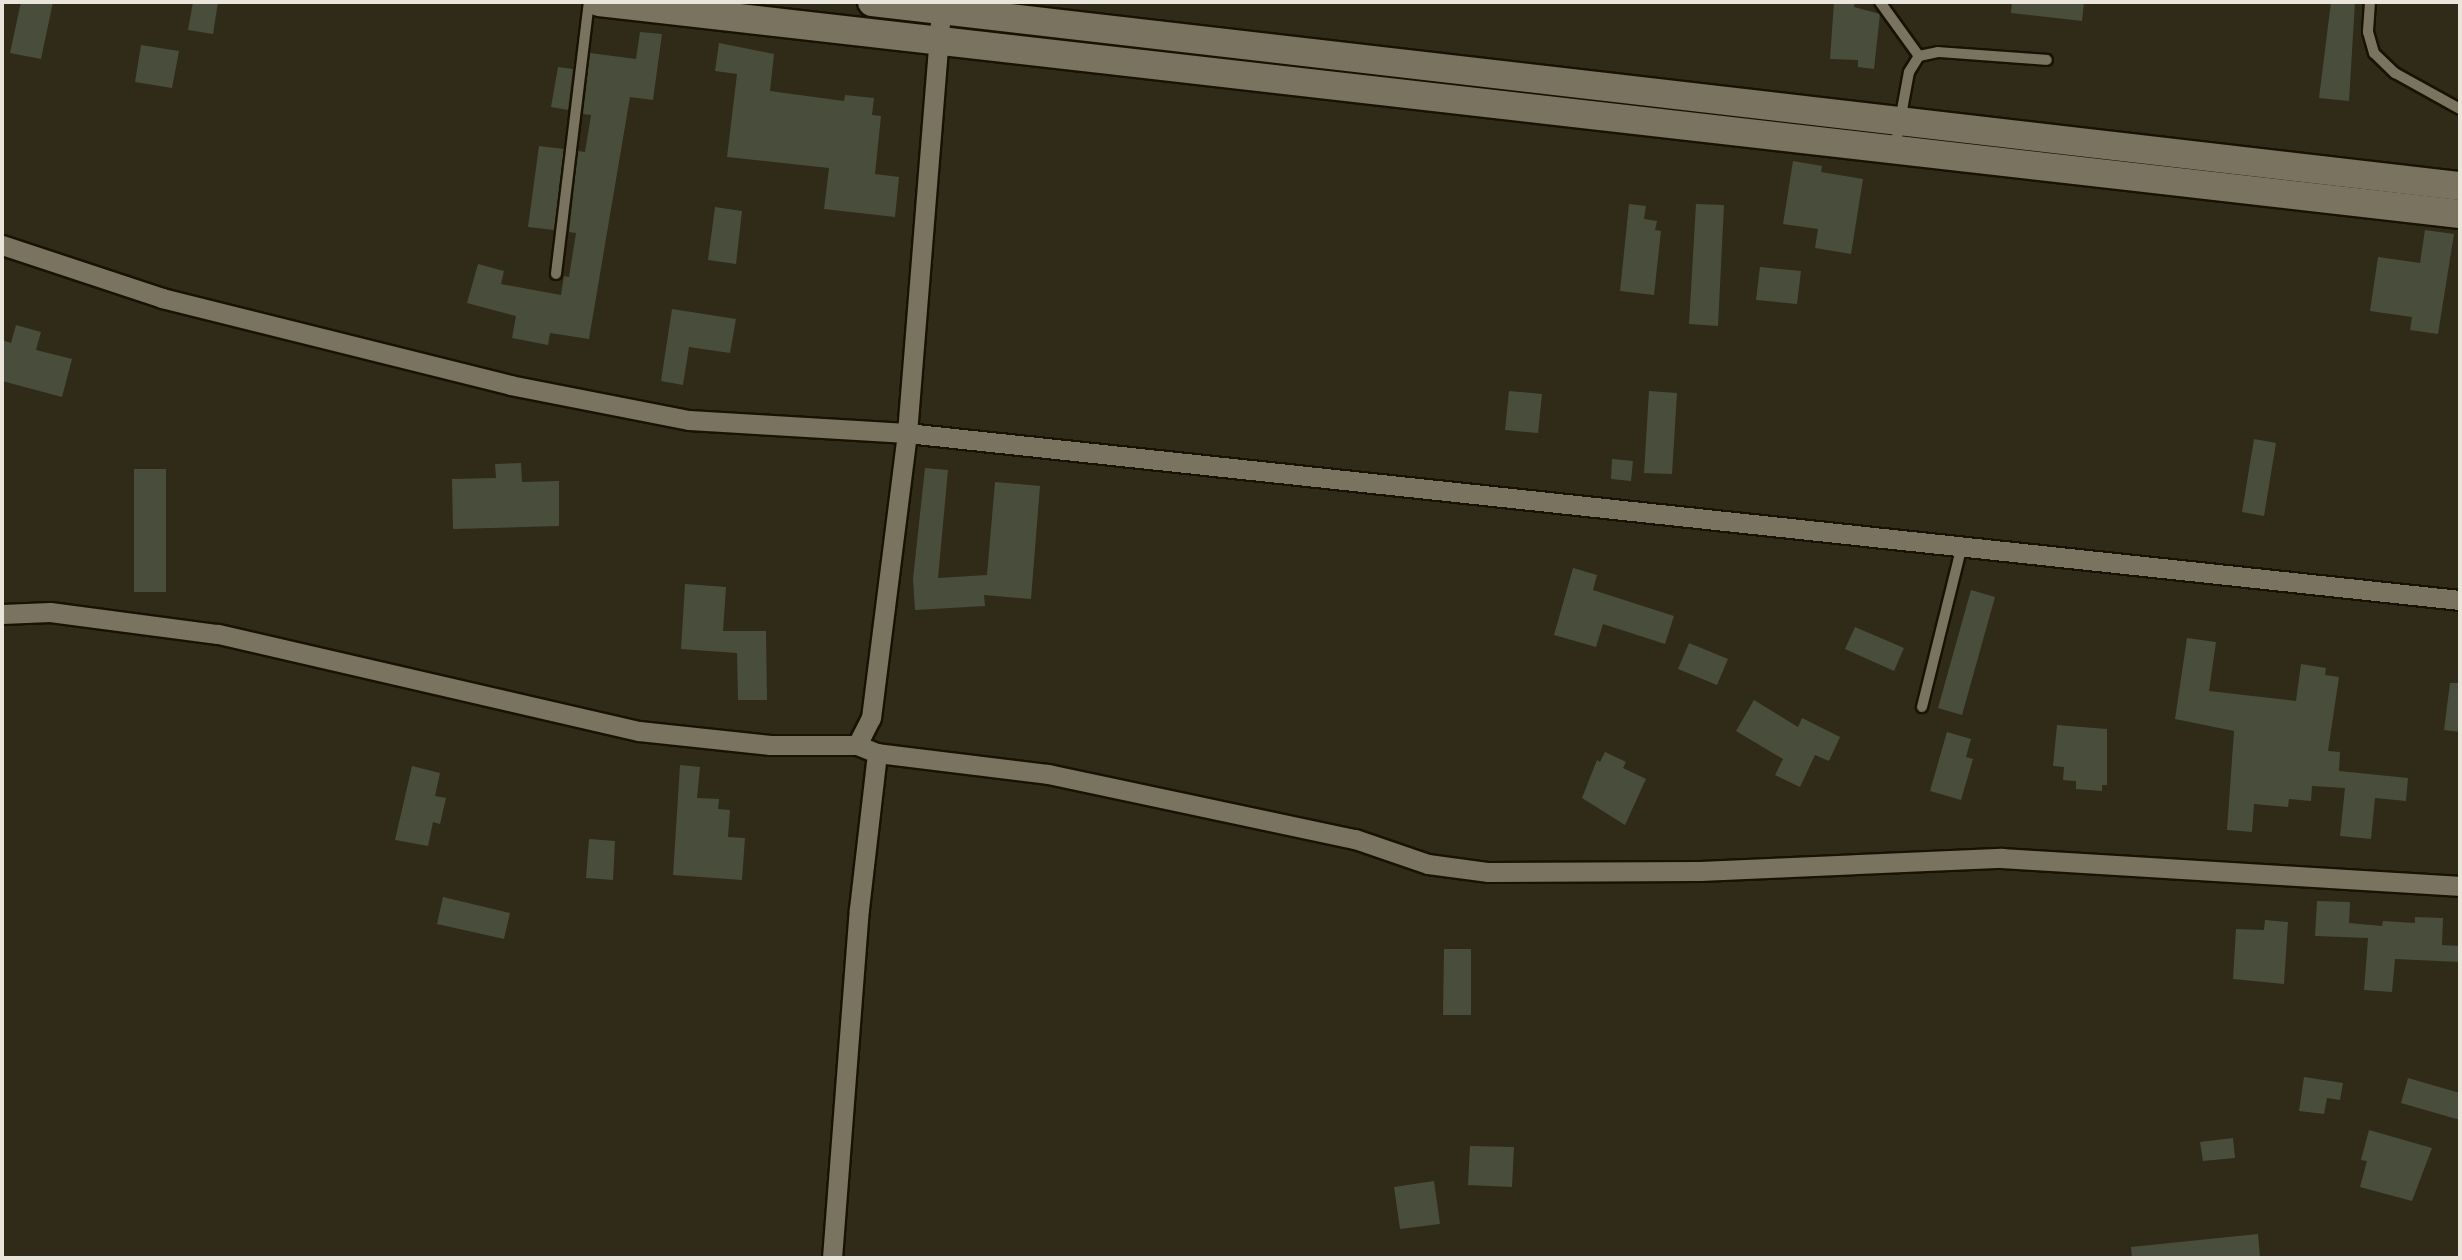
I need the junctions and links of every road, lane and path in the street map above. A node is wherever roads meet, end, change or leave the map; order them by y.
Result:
1 (589, 2) edge
2 (599, 2) edge
3 (872, 2) edge
4 (1880, 2) edge
5 (2370, 2) edge
6 (942, 5) edge
7 (938, 41) junction
8 (1919, 57) junction
9 (2047, 60) dead end
10 (2460, 109) edge
11 (1897, 120) junction
12 (1895, 152) junction
13 (2460, 186) edge
14 (2460, 214) edge
15 (2, 245) edge
16 (556, 274) dead end
17 (907, 433) junction
18 (1962, 545) junction
19 (2460, 600) edge
20 (2, 614) edge
21 (1922, 707) dead end
22 (857, 745) junction
23 (877, 753) junction
24 (2460, 886) edge
25 (832, 1258) edge

1 - 16 lane
2 - 7 street
3 - 6 street
4 - 8 lane
5 - 10 lane
6 - 7 street
6 - 11 street
7 - 12 street
7 - 17 street
8 - 9 lane
8 - 11 lane
11 - 12 lane
11 - 13 street
12 - 14 street
15 - 17 street
17 - 18 street
17 - 22 street
18 - 19 street
18 - 21 lane
20 - 22 street
22 - 23 street
23 - 24 street
23 - 25 street

